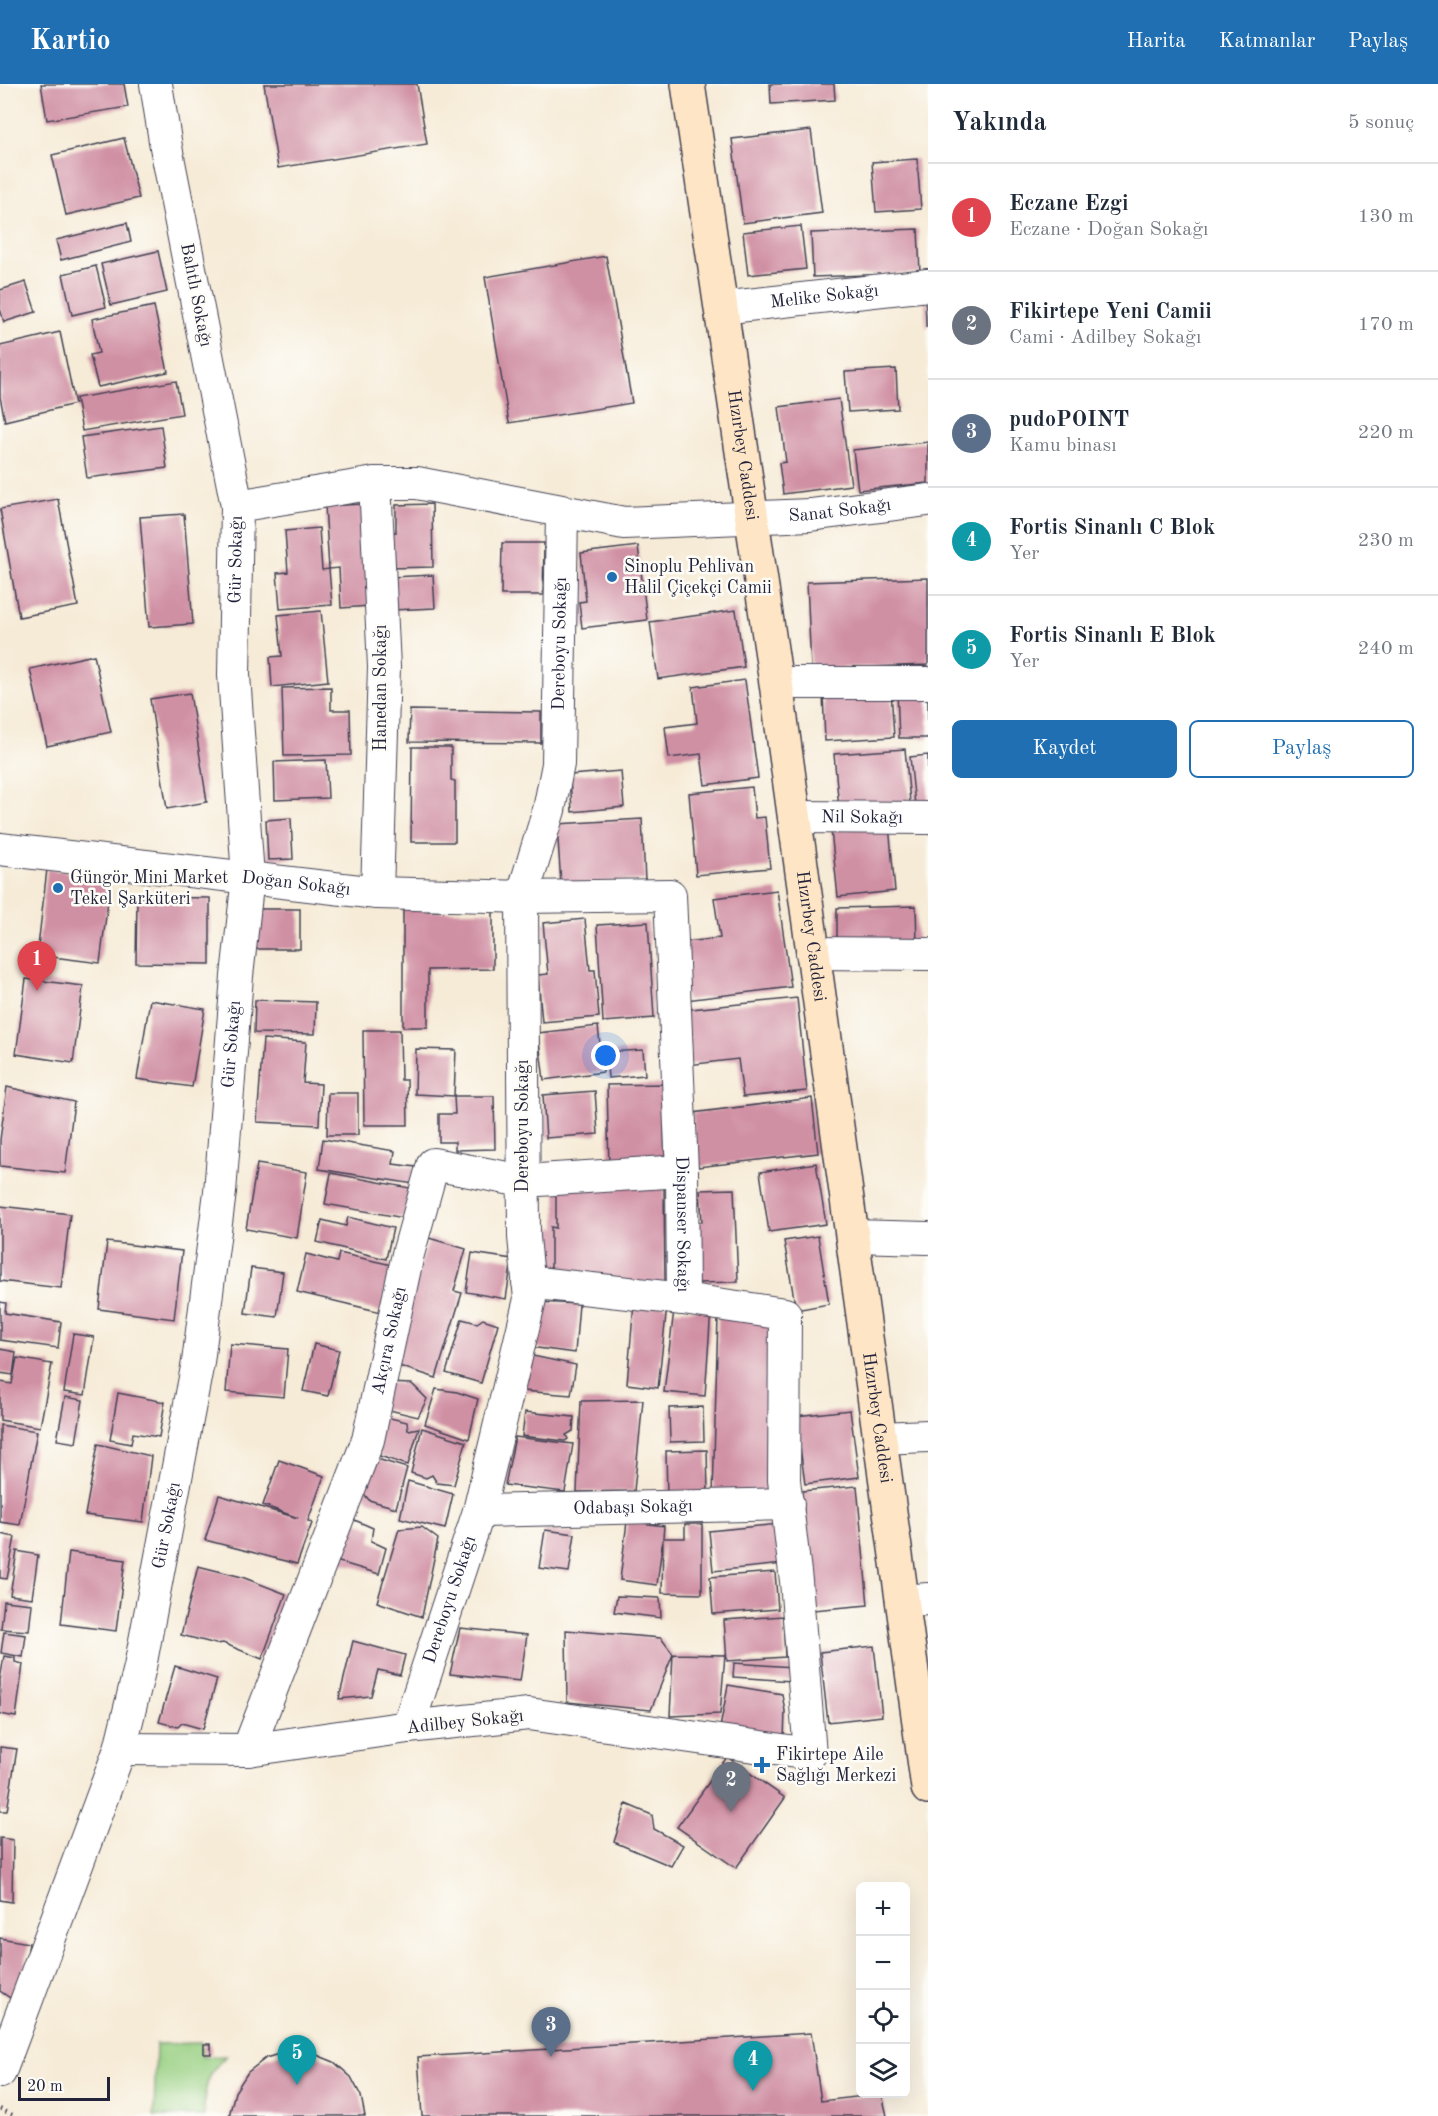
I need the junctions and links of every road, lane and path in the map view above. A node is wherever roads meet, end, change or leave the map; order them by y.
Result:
1 (156, 84) edge
2 (688, 84) edge
3 (928, 285) edge
4 (721, 308) junction
5 (375, 483) junction
6 (928, 500) edge
7 (237, 506) junction
8 (562, 512) junction
9 (752, 518) junction
10 (776, 683) junction
11 (928, 683) edge
12 (794, 818) junction
13 (928, 818) edge
14 (0, 849) edge
15 (248, 877) junction
16 (377, 893) junction
17 (522, 897) junction
18 (812, 953) junction
19 (928, 954) edge
20 (682, 1172) junction
21 (524, 1181) junction
22 (852, 1236) junction
23 (928, 1238) edge
24 (528, 1282) junction
25 (683, 1299) junction
26 (928, 1436) edge
27 (880, 1438) junction
28 (788, 1504) junction
29 (479, 1511) junction
30 (915, 1600) edge
31 (408, 1727) junction
32 (120, 1749) junction
33 (248, 1750) junction
34 (810, 1754) joint
35 (928, 1788) edge
36 (0, 2072) edge
37 (0, 2109) edge
38 (15, 2116) edge

1 - 7 street, Bahtlı Sokağı
2 - 4 street, Hızırbey Caddesi
3 - 4 street, Melike Sokağı
4 - 9 street, Hızırbey Caddesi
5 - 7 street, Gür Sokağı
5 - 8 street, Gür Sokağı
5 - 16 street, Hanedan Sokağı
6 - 9 street, Sanat Sokağı
7 - 15 street, Gür Sokağı
8 - 9 street, Gür Sokağı
8 - 17 street, Dereboyu Sokağı
9 - 10 street, Hızırbey Caddesi
10 - 11 street
10 - 12 street, Hızırbey Caddesi
12 - 13 street, Nil Sokağı
12 - 18 street, Hızırbey Caddesi
14 - 15 street, Doğan Sokağı
15 - 16 street, Doğan Sokağı
15 - 32 street, Gür Sokağı
16 - 17 street, Doğan Sokağı
17 - 20 street, Dispanser Sokağı
17 - 21 street, Dereboyu Sokağı
18 - 19 street
18 - 22 street, Hızırbey Caddesi
20 - 21 street, Akçıra Sokağı
20 - 25 street, Dispanser Sokağı
21 - 24 street, Dereboyu Sokağı
21 - 33 street, Akçıra Sokağı
22 - 23 street
22 - 27 street, Hızırbey Caddesi
24 - 25 street
24 - 29 street, Dereboyu Sokağı
25 - 28 street, Dispanser Sokağı
26 - 27 street
27 - 30 street, Hızırbey Caddesi
28 - 29 street, Odabaşı Sokağı
28 - 34 street, Dispanser Sokağı
29 - 31 street, Dereboyu Sokağı
30 - 35 street, Hızırbey Caddesi
31 - 33 street, Adilbey Sokağı
31 - 34 street, Adilbey Sokağı
32 - 33 street, Adilbey Sokağı
32 - 36 street, Gür Sokağı
37 - 38 path

